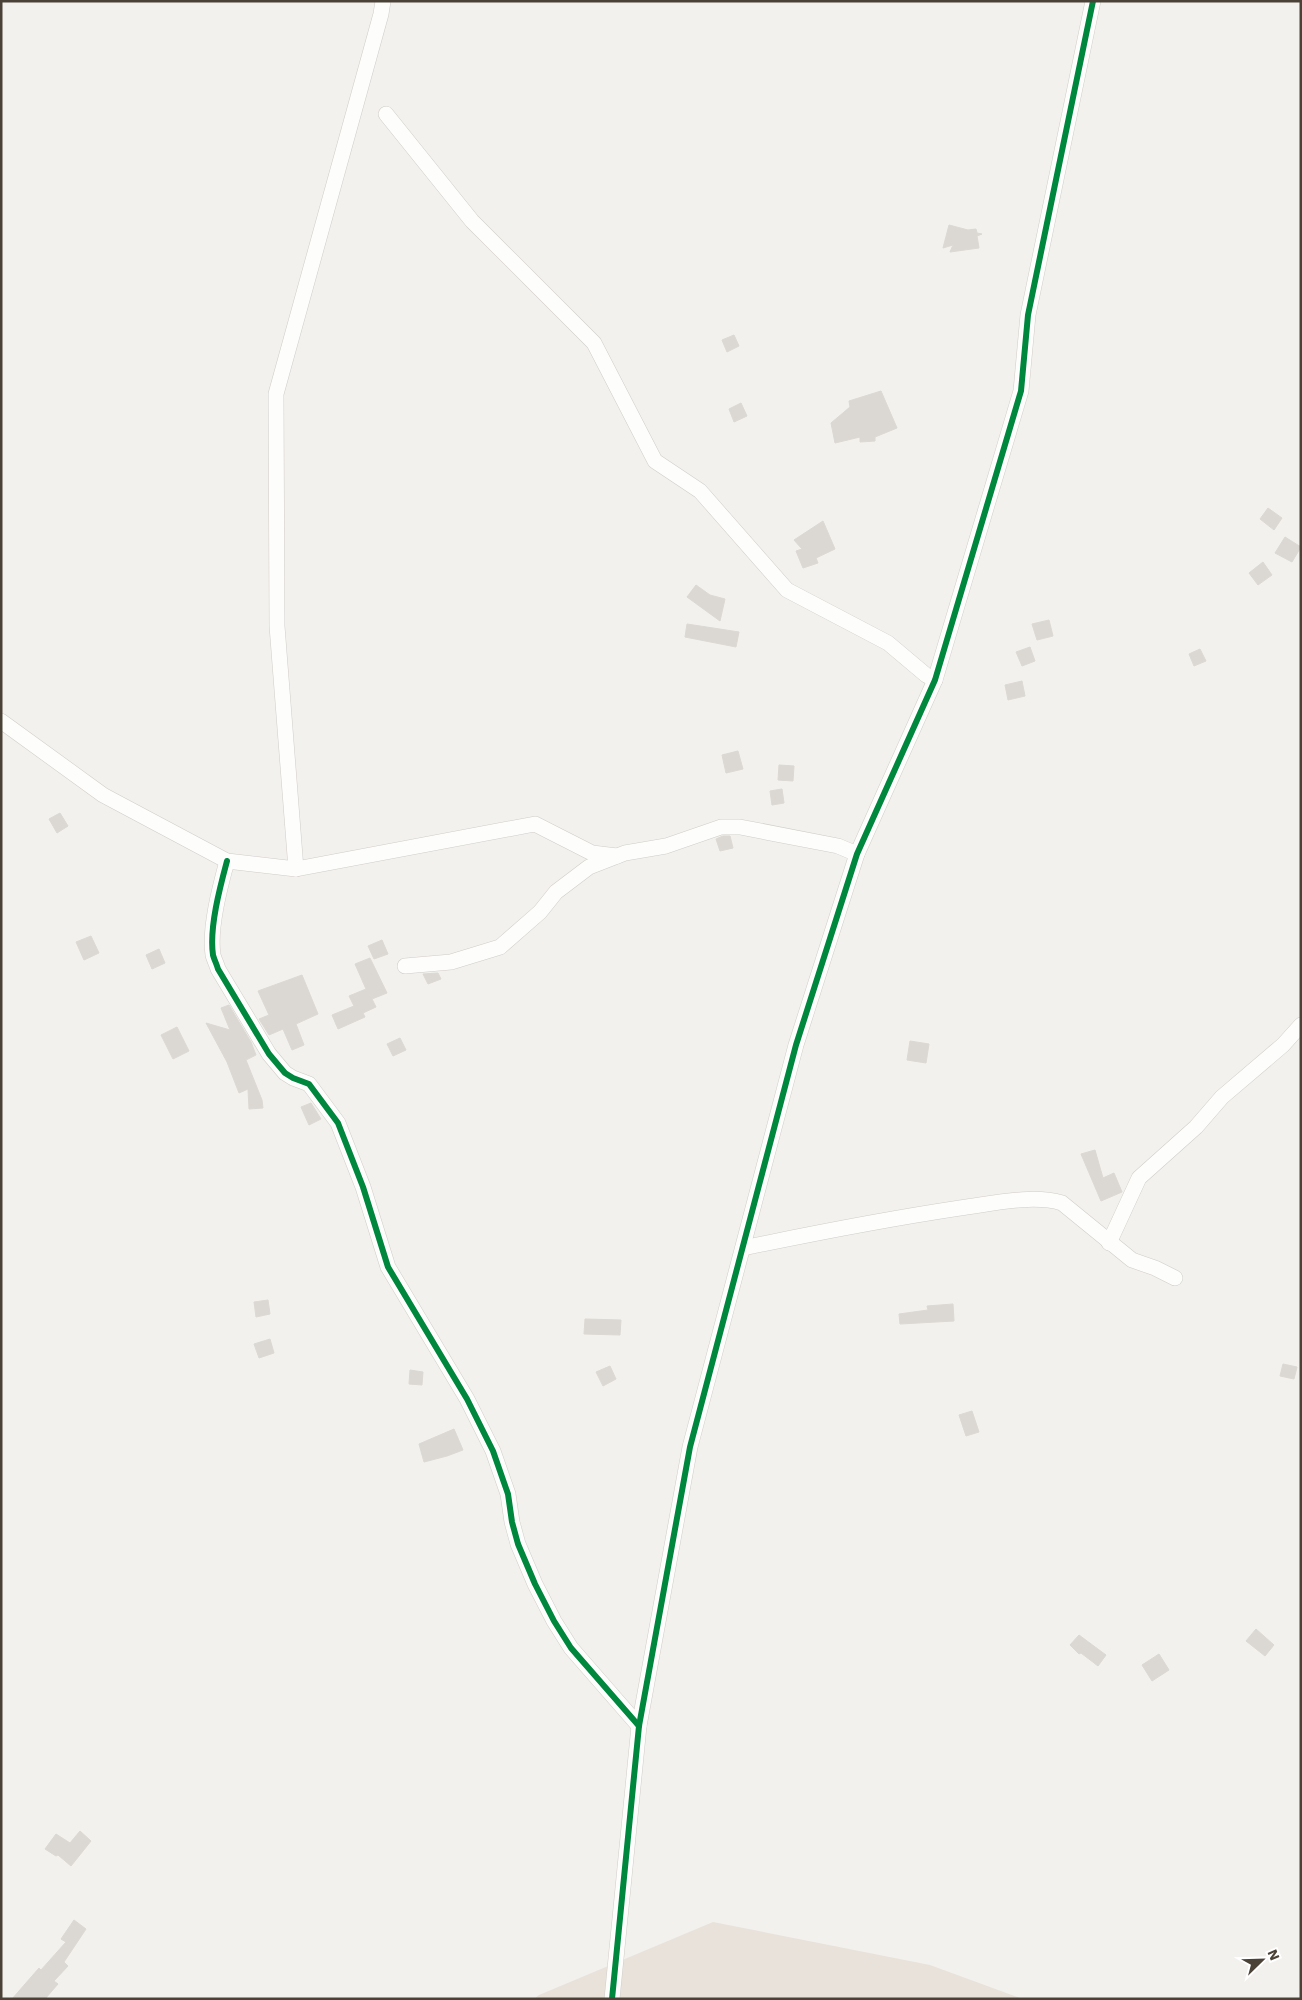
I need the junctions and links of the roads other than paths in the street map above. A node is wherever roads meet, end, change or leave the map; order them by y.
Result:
1 (383, 1) edge
2 (1092, 1) edge
3 (386, 114) dead end
4 (935, 680) junction
5 (1, 722) edge
6 (857, 854) junction
7 (617, 856) junction
8 (227, 861) junction
9 (296, 869) junction
10 (405, 966) dead end
11 (1301, 1025) edge
12 (1109, 1243) junction
13 (743, 1248) junction
14 (1174, 1278) dead end
15 (639, 1726) junction
16 (612, 1999) edge

1 - 9 street
2 - 4 street
3 - 4 street
4 - 6 street
5 - 8 street
6 - 7 street
6 - 13 street
7 - 9 street
7 - 10 street
8 - 9 street
8 - 15 street
11 - 12 street
12 - 13 street
12 - 14 street
13 - 15 street
15 - 16 street

